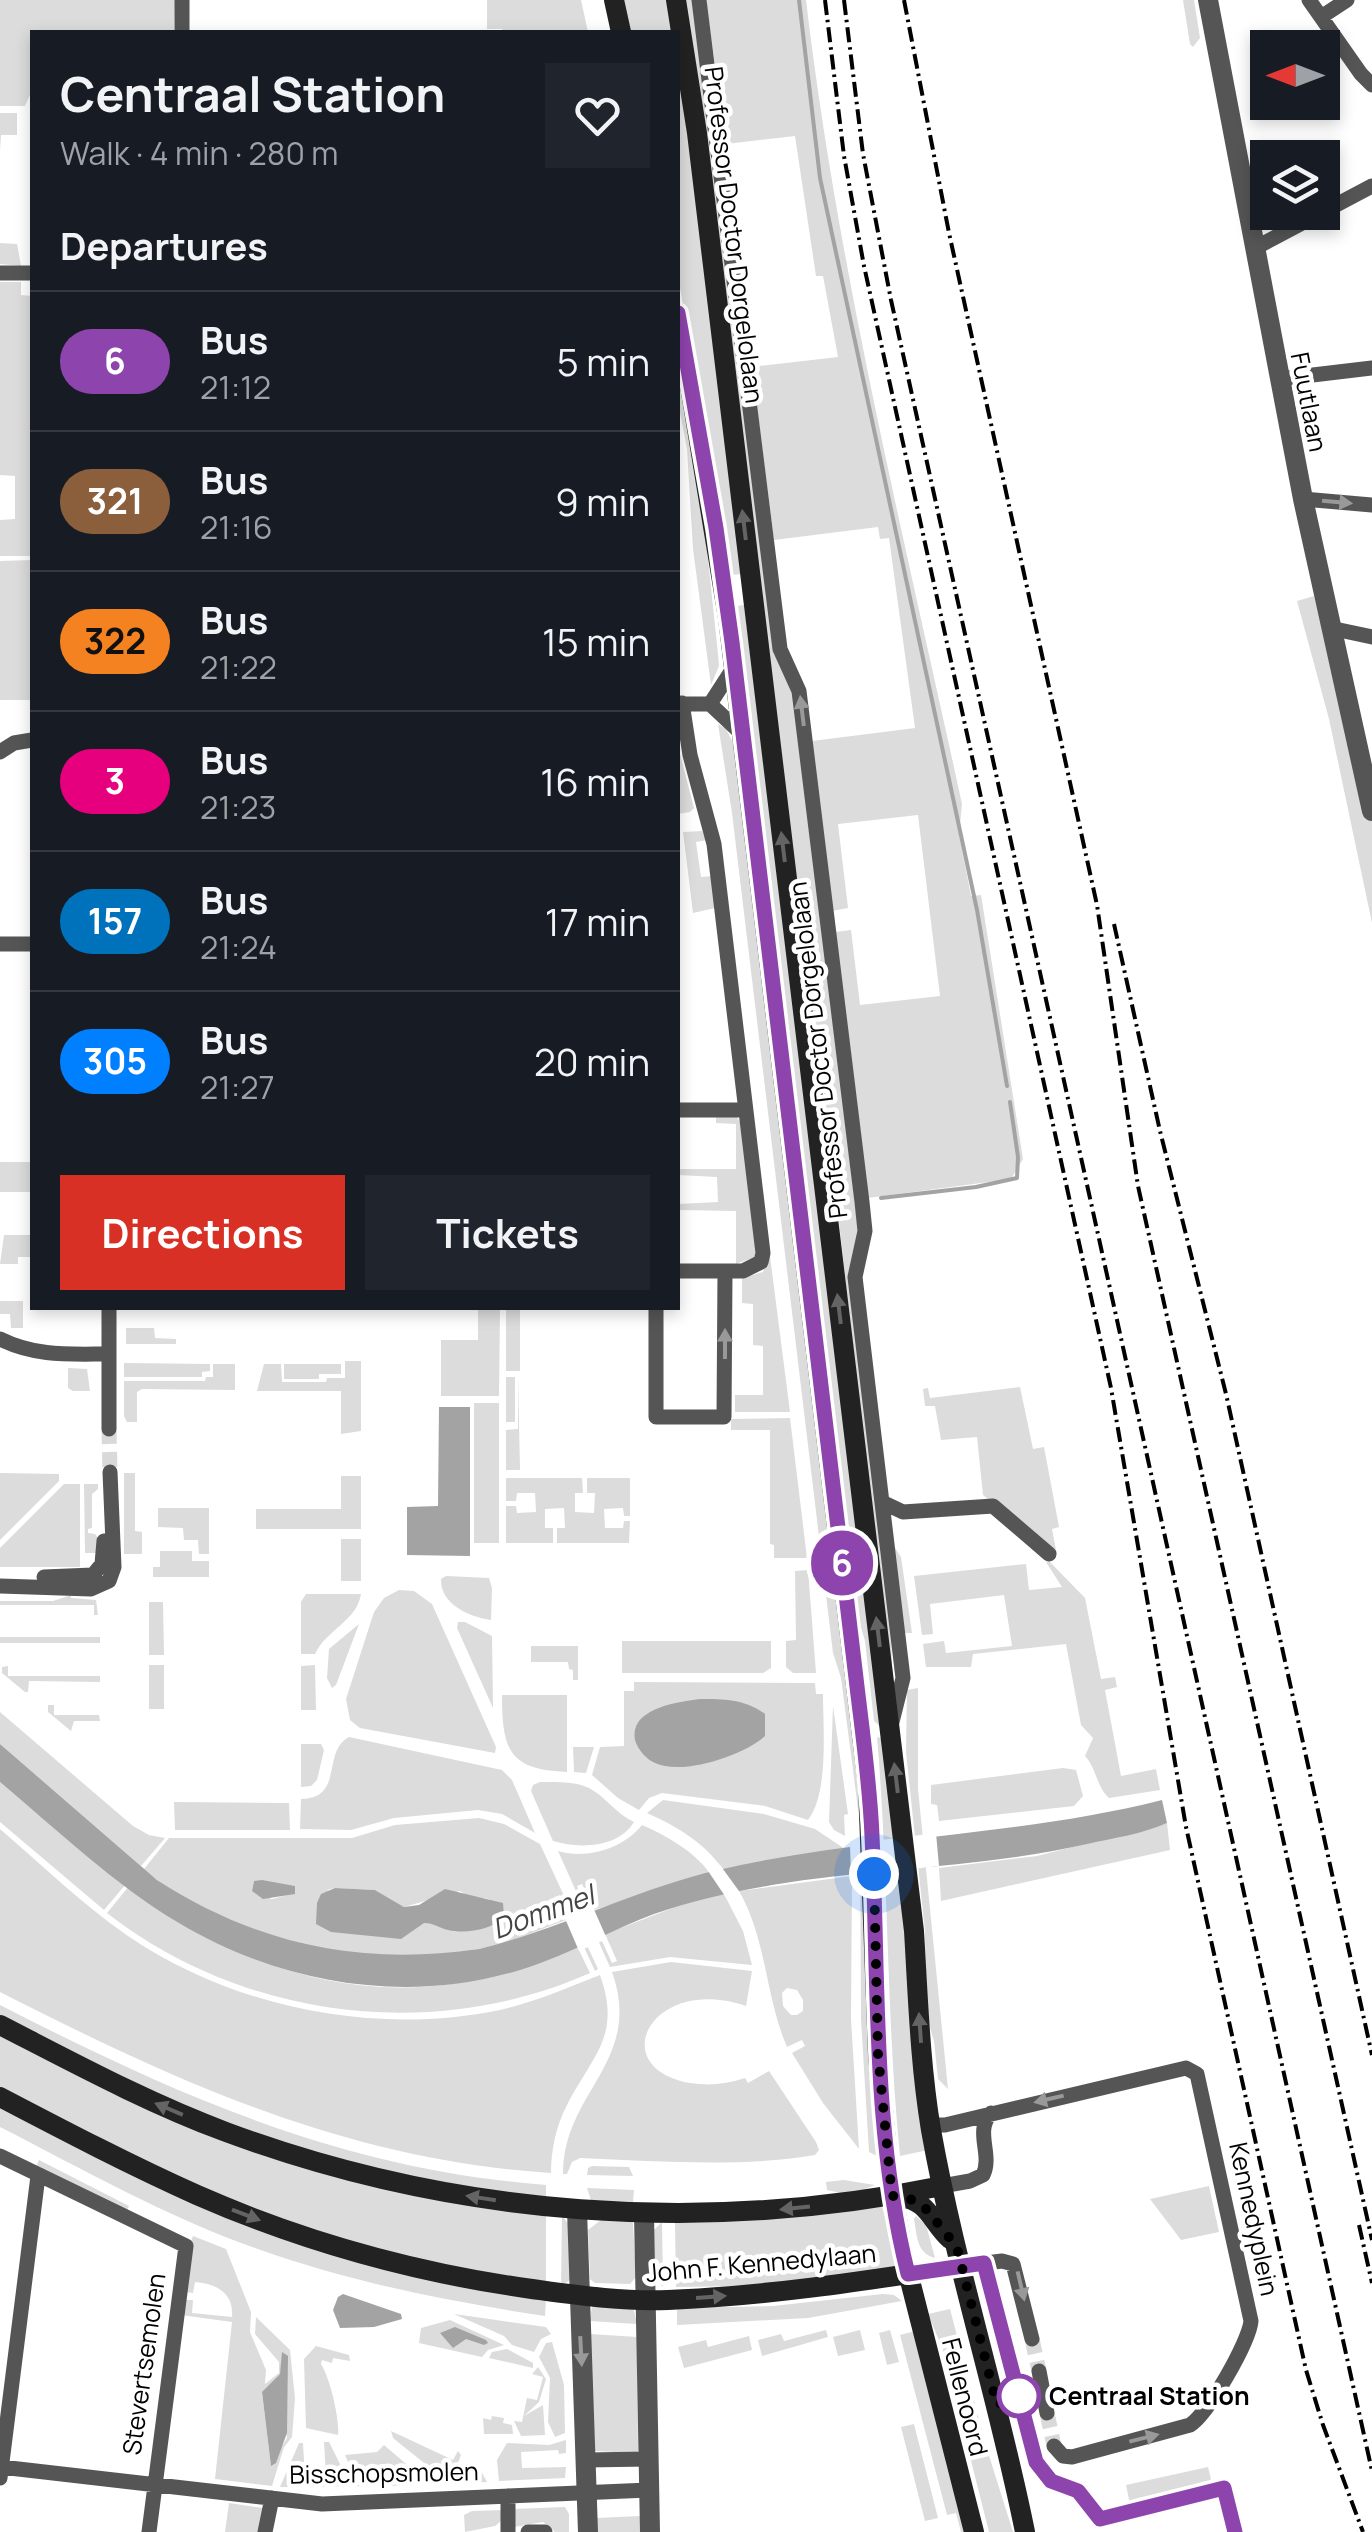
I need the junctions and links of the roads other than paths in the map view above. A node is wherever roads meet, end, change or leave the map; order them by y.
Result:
1 (182, 0) edge
2 (614, 0) edge
3 (676, 0) edge
4 (699, 0) edge
5 (1208, 0) edge
6 (1310, 0) edge
7 (1346, 0) edge
8 (1321, 17) junction
9 (182, 30) edge
10 (621, 30) edge
11 (1372, 85) edge
12 (1372, 186) edge
13 (1255, 248) junction
14 (0, 273) edge
15 (30, 273) edge
16 (680, 323) edge
17 (1372, 368) edge
18 (1279, 380) junction
19 (1303, 499) junction
20 (1372, 505) edge
21 (1330, 628) junction
22 (1372, 636) edge
23 (734, 667) junction
24 (680, 704) edge
25 (710, 704) junction
26 (742, 734) junction
27 (30, 740) edge
28 (0, 752) edge
29 (1372, 812) edge
30 (0, 944) edge
31 (30, 944) edge
32 (680, 1110) edge
33 (746, 1110) junction
34 (680, 1271) edge
35 (725, 1271) junction
36 (109, 1310) edge
37 (656, 1310) edge
38 (0, 1340) edge
39 (109, 1354) junction
40 (110, 1429) tunnel mouth
41 (110, 1472) tunnel mouth
42 (882, 1502) junction
43 (1049, 1554) dead end
44 (103, 1577) junction
45 (0, 1578) edge
46 (0, 1590) edge
47 (860, 1713) junction
48 (890, 1728) junction
49 (0, 2026) edge
50 (0, 2098) edge
51 (991, 2114) junction
52 (930, 2125) junction
53 (0, 2156) edge
54 (38, 2176) junction
55 (942, 2186) junction
56 (892, 2196) junction
57 (578, 2210) junction
58 (644, 2214) junction
59 (956, 2244) junction
60 (962, 2266) junction
61 (908, 2274) junction
62 (847, 2285) junction
63 (579, 2295) junction
64 (646, 2300) junction
65 (915, 2302) junction
66 (1032, 2339) tunnel mouth
67 (1039, 2371) tunnel mouth
68 (1047, 2413) tunnel mouth
69 (1054, 2446) dead end
70 (649, 2458) junction
71 (585, 2460) junction
72 (1, 2467) edge
73 (0, 2478) edge
74 (153, 2484) junction
75 (649, 2490) junction
76 (586, 2492) junction
77 (508, 2496) junction
78 (272, 2498) junction
79 (149, 2532) edge
80 (265, 2532) edge
81 (508, 2532) edge
82 (528, 2532) edge
83 (546, 2532) edge
84 (588, 2532) edge
85 (650, 2532) edge
86 (974, 2532) edge
87 (1026, 2532) edge

1 - 9 street
2 - 10 main road
48 -> 3 main road, Professor Doctor Dorgelolaan
42 -> 4 street, Professor Doctor Dorgelolaan
5 - 13 street, Fuutlaan
6 - 8 street
7 - 8 street
8 - 11 street
12 - 13 street
13 - 18 street, Fuutlaan
14 - 15 street
16 - 23 main road, Professor Doctor Dorgelolaan
17 - 18 street
18 - 19 street, Fuutlaan
19 -> 20 street
19 - 21 street, Fuutlaan
21 - 22 street
21 - 29 street, Fuutlaan
23 - 25 street
23 - 26 main road, Professor Doctor Dorgelolaan
24 - 25 street
24 - 33 street
25 - 26 street
26 - 47 main road, Professor Doctor Dorgelolaan
27 - 28 street
30 - 31 street
32 - 33 street
33 - 35 street
34 - 35 street
37 -> 35 street
36 - 39 street
38 - 39 street
39 - 40 street
41 - 44 street
42 - 43 street
42 - 48 street, Professor Doctor Dorgelolaan
44 - 45 street
44 - 46 street
47 - 48 main road
47 - 56 main road, Professor Doctor Dorgelolaan
52 -> 48 main road, Professor Doctor Dorgelolaan
57 -> 49 main road, John F. Kennedylaan
50 -> 63 main road, John F. Kennedylaan
51 - 52 street, Kennedyplein
51 - 55 street
69 -> 51 street, Kennedyplein
52 - 55 main road, Professor Doctor Dorgelolaan
53 - 54 street, Stevertsemolen
54 - 72 street
54 - 74 street, Stevertsemolen
55 - 56 main road, John F. Kennedylaan
55 - 59 main road, Professor Doctor Dorgelolaan
56 -> 58 main road, John F. Kennedylaan
56 - 59 main road
56 - 61 main road, Professor Doctor Dorgelolaan
57 - 58 main road, John F. Kennedylaan
57 - 63 street
58 - 64 street
59 - 60 main road, Professor Doctor Dorgelolaan
60 - 61 main road, John F. Kennedylaan
60 -> 66 street
60 - 87 main road, Fellenoord
61 - 62 main road, John F. Kennedylaan
61 - 65 main road, Fellenoord
64 -> 62 main road, John F. Kennedylaan
62 - 65 main road
63 - 64 main road, John F. Kennedylaan
63 -> 71 street
64 - 70 street
65 - 86 main road, Fellenoord
67 - 68 street
70 - 71 street
70 - 75 street
71 - 76 street
72 - 73 street
72 - 74 street, Bisschopsmolen
74 - 78 street, Bisschopsmolen
74 - 79 street, Stevertsemolen
75 - 76 street, Bisschopsmolen
75 - 85 street
76 - 77 street, Bisschopsmolen
76 - 84 street
77 - 78 street, Bisschopsmolen
77 - 81 street
78 - 80 street
82 - 83 street

